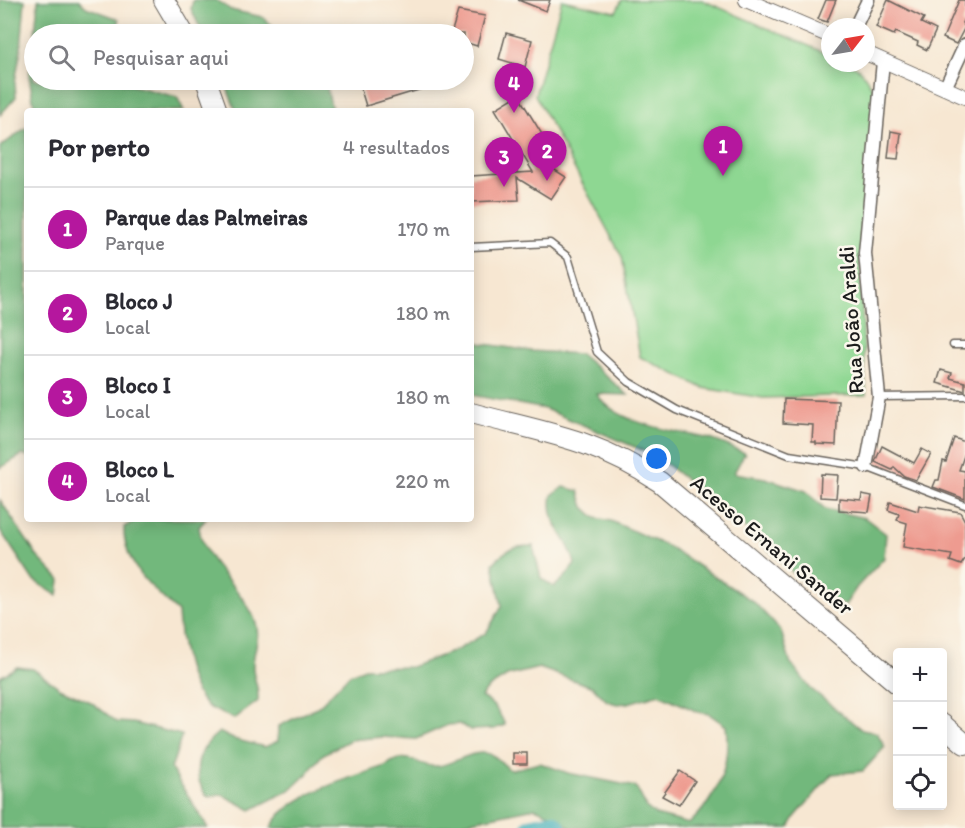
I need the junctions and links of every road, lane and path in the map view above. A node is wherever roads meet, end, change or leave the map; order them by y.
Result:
1 (164, 0) edge
2 (868, 0) edge
3 (750, 1) edge
4 (859, 18) edge
5 (178, 24) edge
6 (821, 32) edge
7 (965, 45) edge
8 (875, 57) edge
9 (883, 61) junction
10 (945, 88) junction
11 (210, 90) edge
12 (965, 97) edge
13 (216, 108) edge
14 (474, 247) edge
15 (953, 345) dead end
16 (965, 345) edge
17 (965, 396) edge
18 (879, 398) junction
19 (474, 414) edge
20 (866, 467) junction
21 (965, 505) edge
22 (893, 681) edge
23 (947, 728) edge
24 (965, 744) edge

1 - 5 highway
2 - 4 street
3 - 6 street
7 - 10 street
8 - 9 street
9 - 10 street
9 - 18 street, Rua João Araldi
10 - 12 street
11 - 13 highway
14 - 20 lane
15 - 16 lane
17 - 18 lane
18 - 20 street, Rua João Araldi
19 - 22 highway, Acesso Ernani Sander
20 - 21 lane
23 - 24 highway

